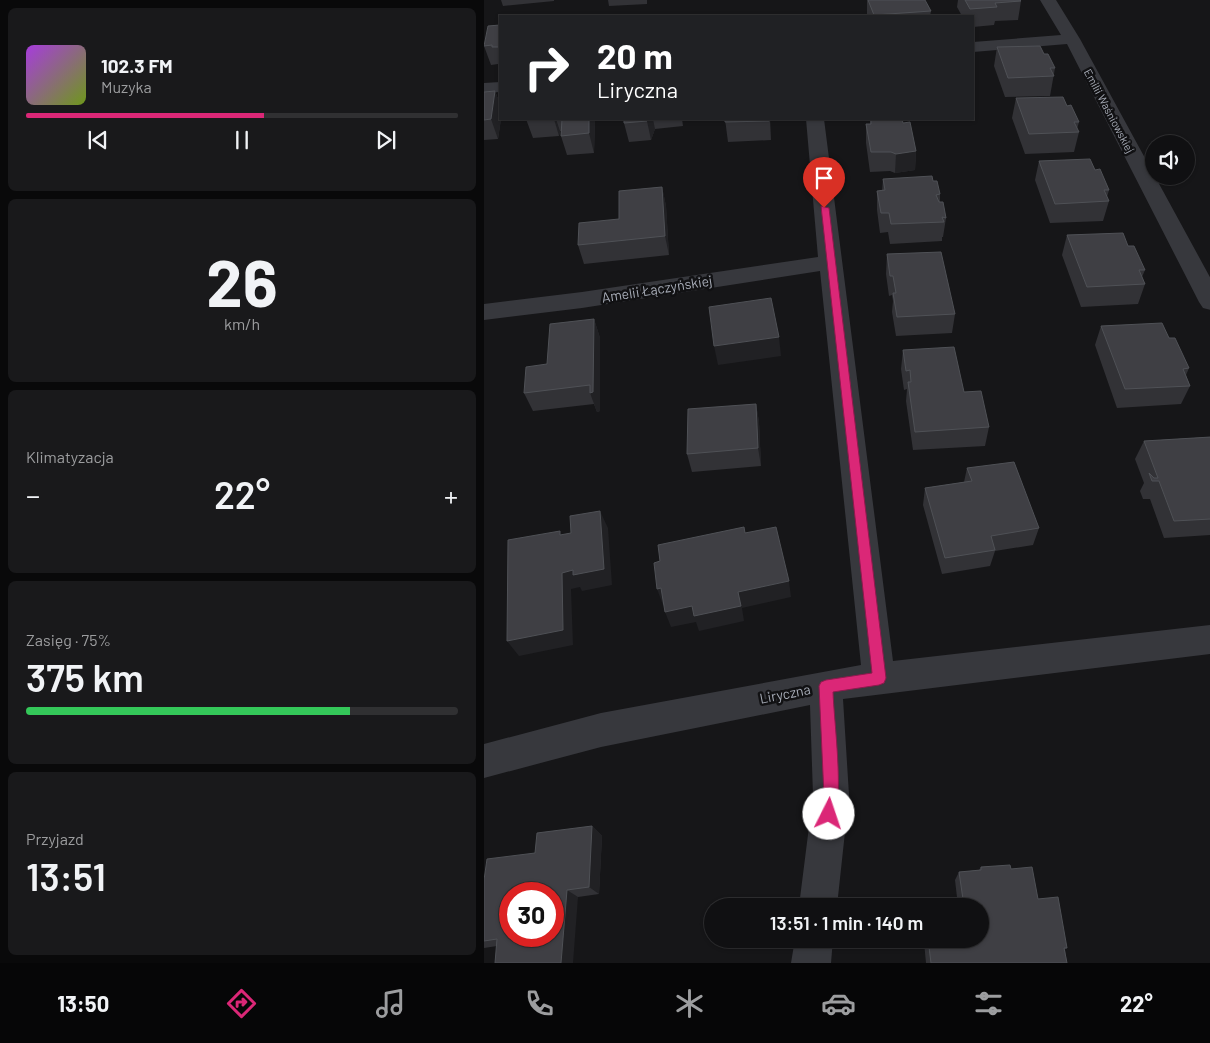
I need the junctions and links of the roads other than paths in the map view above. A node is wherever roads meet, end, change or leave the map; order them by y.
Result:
1 (1048, 0) edge
2 (1072, 39) junction
3 (974, 47) edge
4 (499, 87) edge
5 (484, 88) edge
6 (815, 120) edge
7 (830, 262) junction
8 (1210, 302) edge
9 (484, 312) edge
10 (1210, 639) edge
11 (879, 678) junction
12 (826, 686) junction
13 (484, 761) edge
14 (819, 898) edge
15 (813, 948) edge
16 (811, 963) edge

1 - 2 street, Emilii Waśniowskiej
2 - 3 street
2 - 8 street, Emilii Waśniowskiej
4 - 5 street
6 - 7 street
7 - 9 street, Amelii Łączyńskiej
7 - 11 street
10 - 11 street, Liryczna
11 - 12 street, Liryczna
12 - 13 street, Liryczna
12 - 14 street
15 - 16 street

